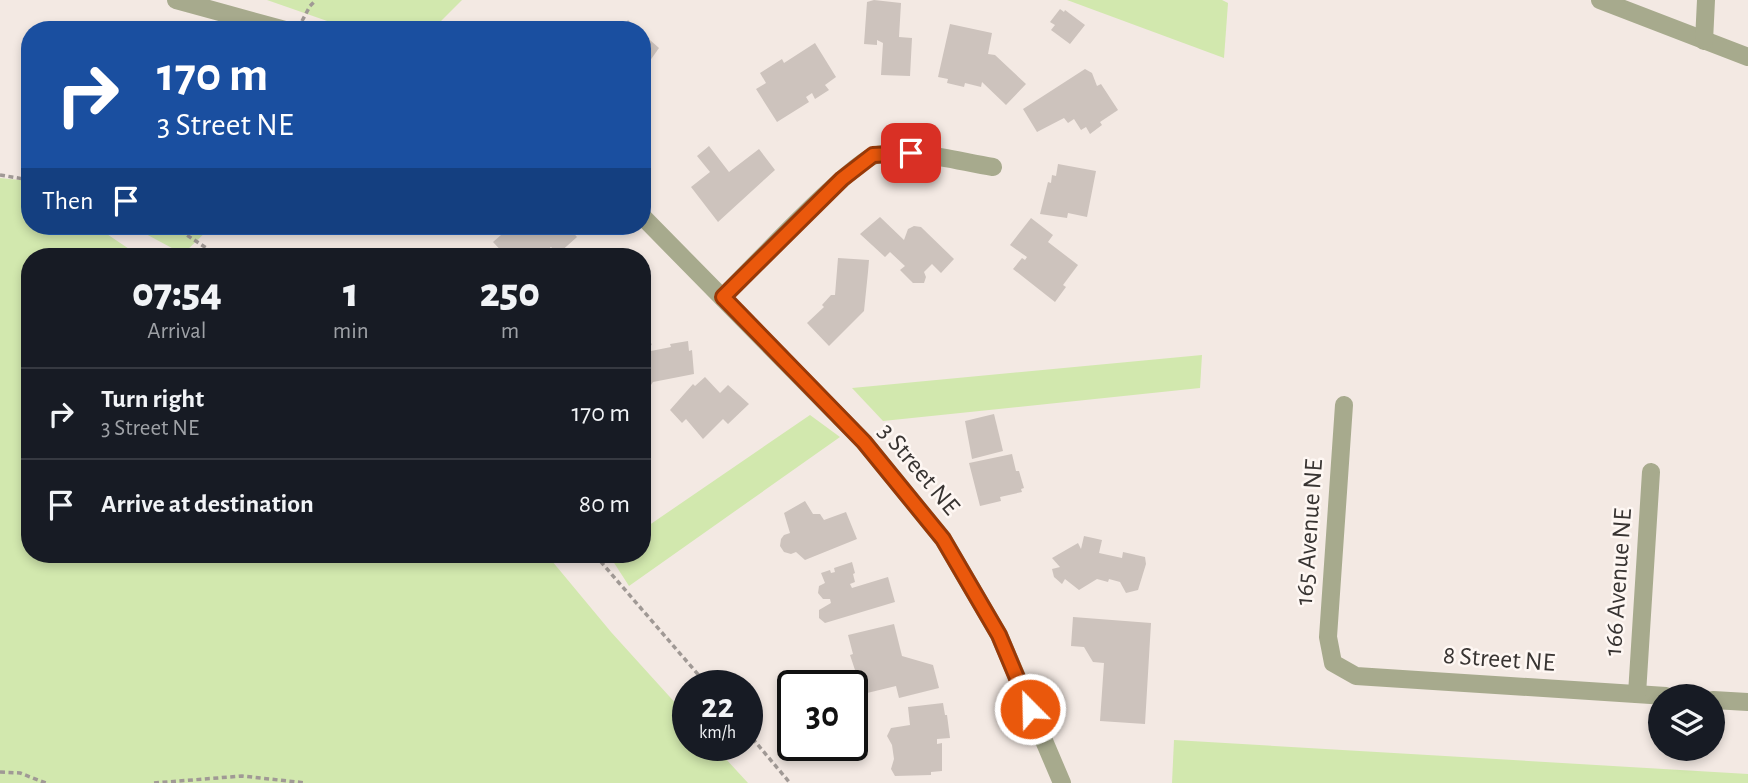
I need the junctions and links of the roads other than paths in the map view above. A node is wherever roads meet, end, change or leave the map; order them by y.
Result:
1 (176, 0) edge
2 (1600, 0) edge
3 (1706, 0) edge
4 (252, 21) edge
5 (1704, 41) junction
6 (1748, 57) edge
7 (993, 167) dead end
8 (651, 225) edge
9 (723, 297) junction
10 (1344, 405) dead end
11 (1651, 472) dead end
12 (1333, 663) joint
13 (1637, 694) junction
14 (1648, 695) edge
15 (1725, 701) edge
16 (1748, 702) edge
17 (1062, 783) edge

1 - 4 street
2 - 5 street
3 - 5 street
5 - 6 street
7 - 9 street
8 - 9 street, 3 Street NE
9 - 17 street, 3 Street NE
10 - 12 street, 165 Avenue NE
11 - 13 street, 166 Avenue NE
12 - 13 street, 8 Street NE
13 - 14 street, 8 Street NE
15 - 16 street

